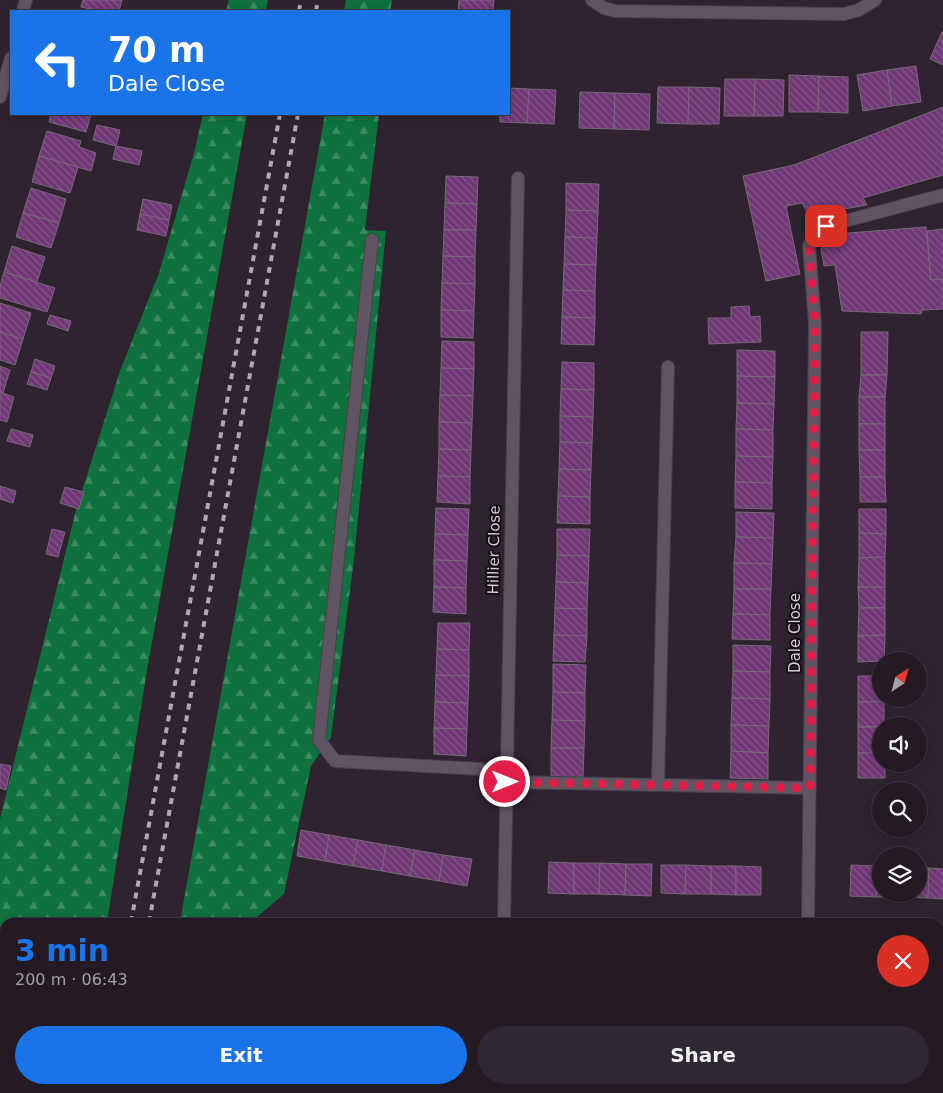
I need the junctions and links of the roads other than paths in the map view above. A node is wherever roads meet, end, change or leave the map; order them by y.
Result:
1 (592, 0) edge
2 (875, 0) edge
3 (10, 62) edge
4 (0, 97) edge
5 (518, 178) dead end
6 (943, 195) edge
7 (372, 240) dead end
8 (668, 367) dead end
9 (505, 782) junction
10 (658, 783) junction
11 (810, 788) junction
12 (504, 918) edge
13 (808, 918) edge

1 - 2 street
3 - 4 street
5 - 9 street, Hillier Close
6 - 11 street, Dale Close
7 - 9 street
8 - 10 street
9 - 10 street
9 - 12 street, Hillier Close
10 - 11 street
11 - 13 street, Dale Close

